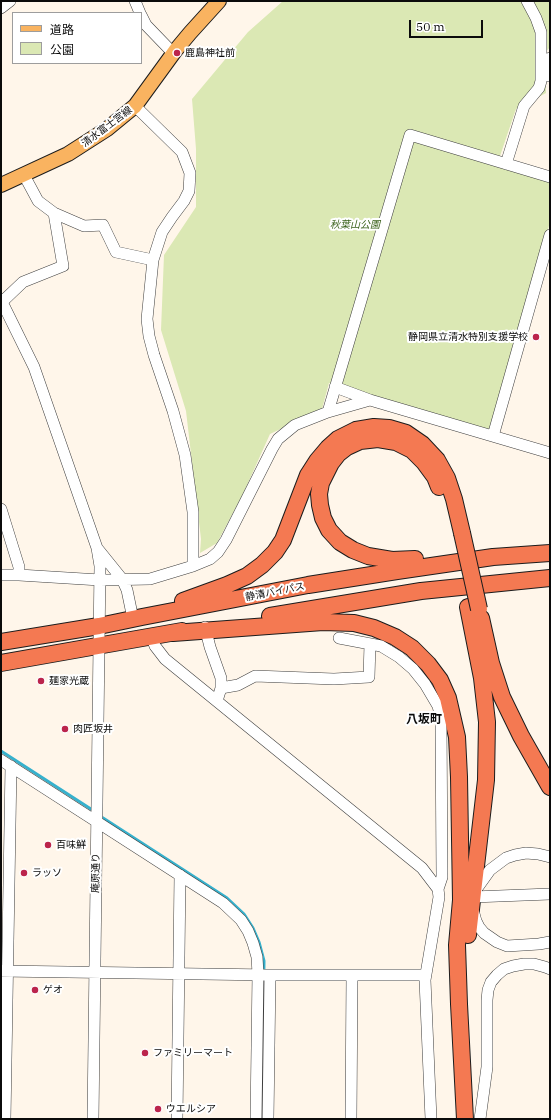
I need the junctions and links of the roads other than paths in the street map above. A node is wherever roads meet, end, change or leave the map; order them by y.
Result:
1 (10, 1) edge
2 (135, 1) edge
3 (219, 1) edge
4 (527, 1) edge
5 (1, 8) edge
6 (139, 12) edge
7 (142, 18) edge
8 (550, 42) edge
9 (173, 53) junction
10 (546, 55) edge
11 (549, 76) edge
12 (135, 106) junction
13 (506, 164) junction
14 (24, 175) junction
15 (550, 177) edge
16 (1, 185) edge
17 (54, 213) junction
18 (550, 235) edge
19 (153, 260) junction
20 (1, 301) edge
21 (335, 388) junction
22 (370, 400) junction
23 (328, 412) junction
24 (493, 436) junction
25 (550, 453) edge
26 (1, 510) edge
27 (457, 533) junction
28 (97, 548) junction
29 (550, 553) edge
30 (493, 557) junction
31 (193, 566) junction
32 (1, 575) edge
33 (19, 575) junction
34 (550, 578) edge
35 (100, 580) junction
36 (122, 580) junction
37 (474, 608) junction
38 (137, 618) junction
39 (99, 626) junction
40 (205, 629) junction
41 (151, 636) junction
42 (339, 638) dead end
43 (1, 642) edge
44 (370, 644) junction
45 (100, 645) junction
46 (1, 664) edge
47 (221, 688) junction
48 (217, 701) junction
49 (1, 760) edge
50 (11, 766) junction
51 (550, 787) edge
52 (97, 820) junction
53 (550, 857) edge
54 (180, 875) junction
55 (438, 889) junction
56 (550, 894) edge
57 (473, 897) junction
58 (550, 942) edge
59 (550, 969) edge
60 (4, 971) edge
61 (94, 972) junction
62 (179, 974) junction
63 (264, 975) junction
64 (352, 975) junction
65 (426, 976) junction
66 (459, 1004) junction
67 (5, 1119) edge
68 (93, 1119) edge
69 (177, 1119) edge
70 (256, 1119) edge
71 (268, 1119) edge
72 (351, 1119) edge
73 (431, 1119) edge
74 (465, 1119) edge
75 (480, 1119) edge

1 - 5 street
2 - 6 street
3 - 9 main road, 清水富士宮線
4 - 10 street
7 - 9 street
8 - 10 street
9 - 12 main road, 清水富士宮線
10 - 11 street
10 - 13 street
12 - 14 main road, 清水富士宮線
12 - 19 street
13 - 15 street
13 - 21 street
14 - 16 main road, 清水富士宮線
14 - 17 street
17 - 19 street
17 - 20 street
18 - 24 street
19 - 31 street
20 - 28 street
21 - 22 street
21 - 23 street
22 - 23 street
22 - 24 street
23 - 31 street
24 - 25 street
26 - 33 street
27 - 30 highway
27 - 37 highway
27 - 38 highway
28 - 35 street, 庵原通り
28 - 36 street
29 - 30 highway, 静清バイパス
30 - 38 highway, 静清バイパス
31 - 36 street
32 - 33 street
33 - 35 street
34 - 40 highway
35 - 36 street
35 - 39 street, 庵原通り
36 - 38 street
37 - 51 highway
37 - 57 highway
38 - 39 highway, 静清バイパス
39 - 43 highway, 静清バイパス
39 - 45 street, 庵原通り
40 - 41 highway
40 - 47 street
40 - 66 highway
41 - 45 highway
41 - 48 street
42 - 44 street
44 - 47 street
44 - 55 street
45 - 46 highway
45 - 52 street, 庵原通り
47 - 48 street
48 - 55 street
49 - 50 street
50 - 52 street
50 - 60 street
52 - 54 street
52 - 61 street, 庵原通り
53 - 57 street
54 - 62 street
54 - 63 street
55 - 65 street
56 - 57 street
57 - 58 street
57 - 66 highway
59 - 75 street
60 - 61 street
60 - 67 street
61 - 62 street
61 - 68 street, 庵原通り
62 - 63 street
62 - 69 street
63 - 64 street
63 - 70 street
63 - 71 street
64 - 65 street
64 - 72 street
65 - 73 street
66 - 74 highway

